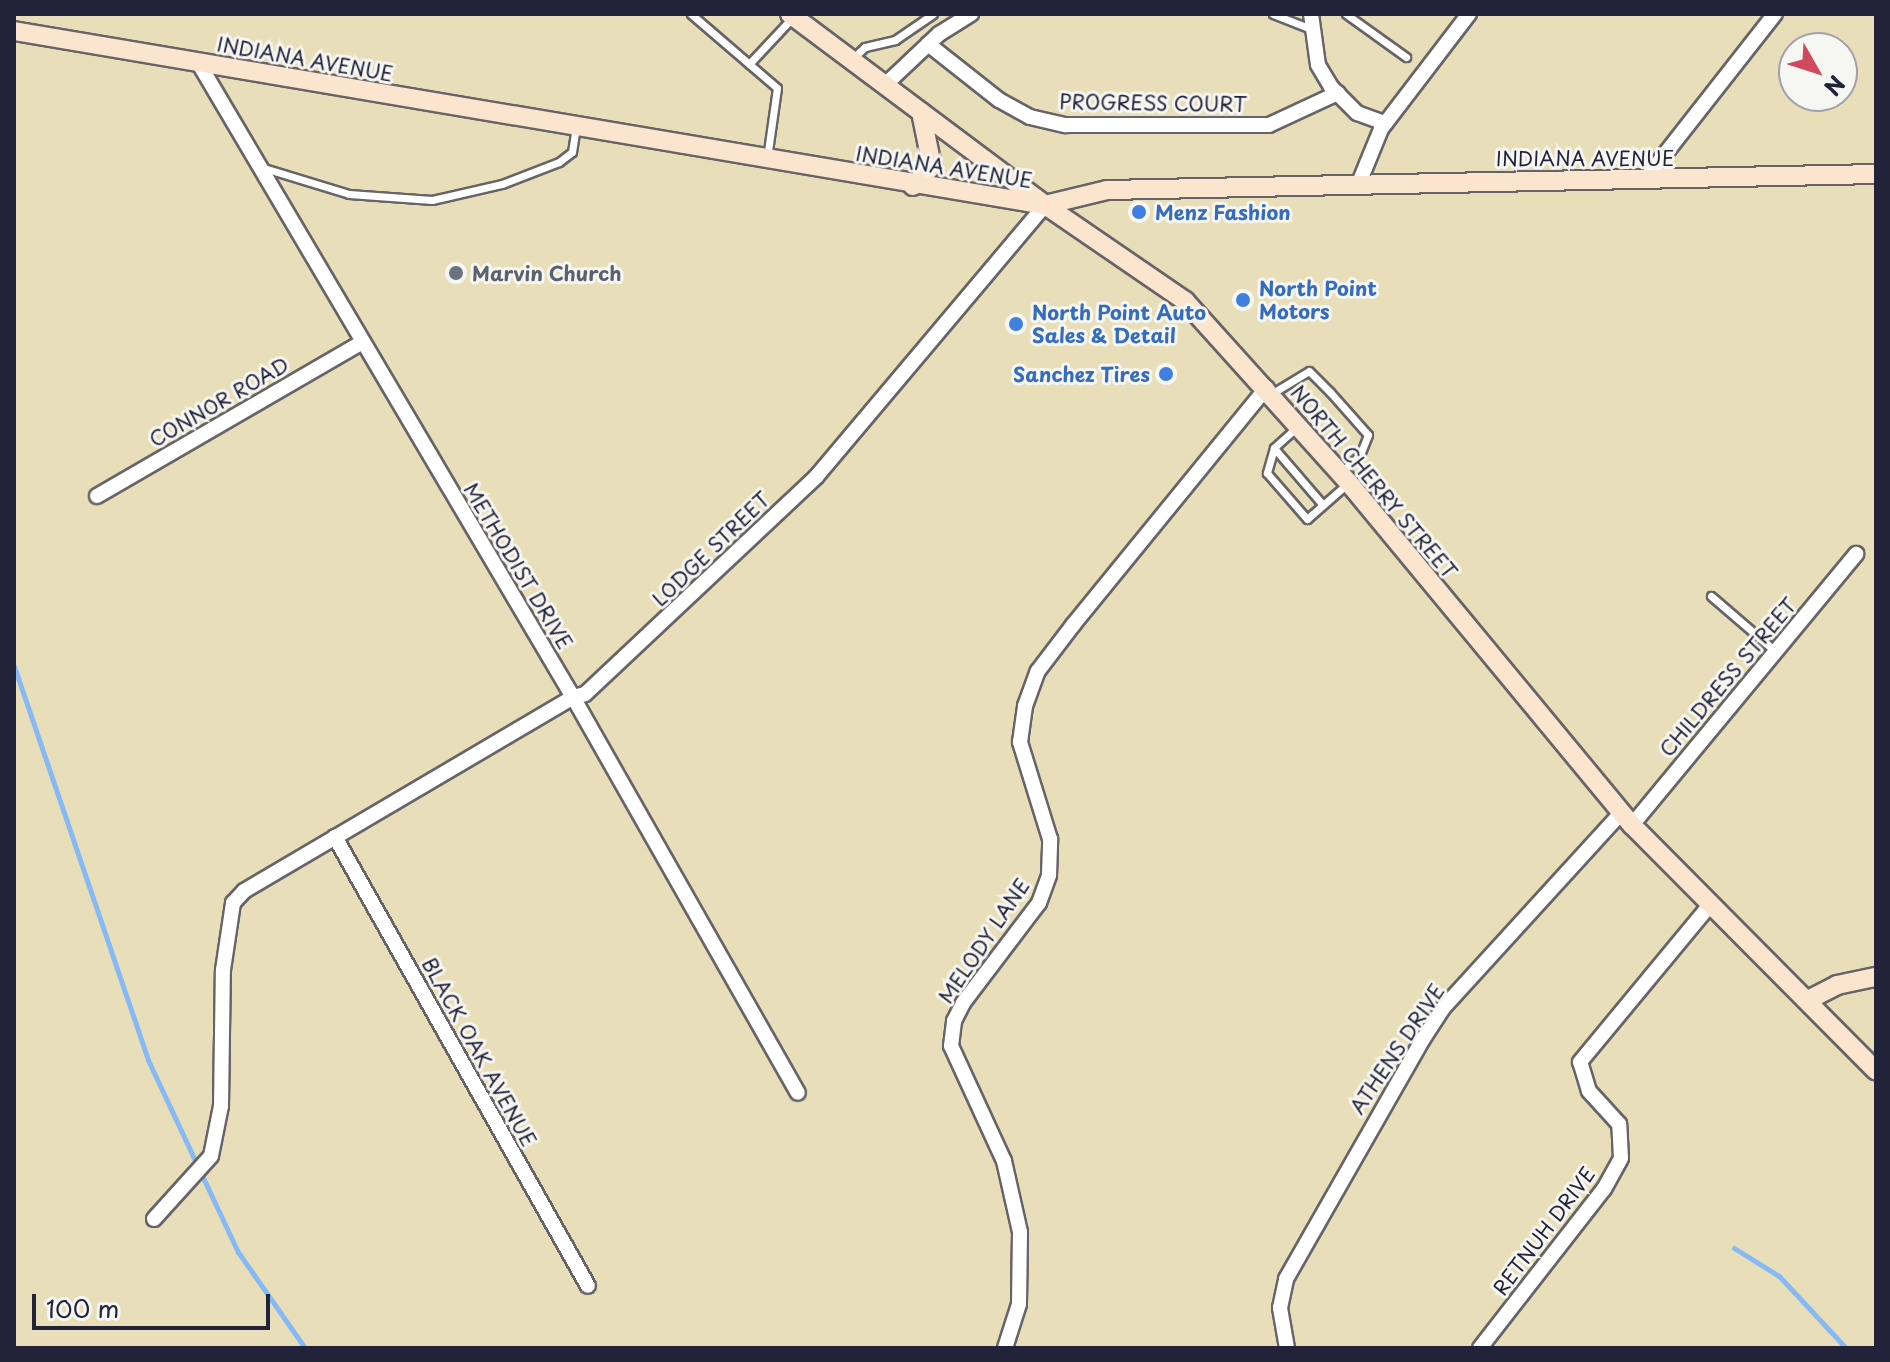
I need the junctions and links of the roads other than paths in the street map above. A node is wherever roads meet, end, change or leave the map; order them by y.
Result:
1 (691, 14) edge
2 (933, 14) edge
3 (971, 14) edge
4 (1273, 14) edge
5 (1346, 14) edge
6 (1775, 14) edge
7 (792, 15) edge
8 (1467, 15) edge
9 (1311, 22) edge
10 (14, 31) edge
11 (928, 44) junction
12 (1406, 57) dead end
13 (851, 60) junction
14 (198, 62) junction
15 (749, 64) junction
16 (886, 84) junction
17 (1338, 93) junction
18 (921, 112) junction
19 (1385, 123) junction
20 (576, 128) junction
21 (767, 161) junction
22 (258, 166) junction
23 (1876, 174) edge
24 (1647, 177) junction
25 (1359, 183) junction
26 (913, 186) junction
27 (1045, 205) junction
28 (361, 343) junction
29 (1269, 391) junction
30 (1298, 425) junction
31 (1274, 448) junction
32 (1344, 478) junction
33 (97, 496) dead end
34 (1323, 505) junction
35 (1856, 554) dead end
36 (1711, 596) dead end
37 (1775, 651) junction
38 (573, 697) junction
39 (1626, 819) junction
40 (335, 837) junction
41 (1709, 906) junction
42 (1876, 977) edge
43 (1808, 1000) junction
44 (1876, 1071) edge
45 (798, 1093) dead end
46 (154, 1219) dead end
47 (588, 1286) dead end
48 (1005, 1348) edge
49 (1287, 1348) edge
50 (1480, 1348) edge

1 - 15 lane
2 - 13 lane
3 - 11 street
4 - 9 lane
5 - 12 lane
6 - 24 street
7 - 13 main road, NORTH CHERRY STREET
7 - 15 lane
8 - 19 street
9 - 17 street
10 - 14 main road, INDIANA AVENUE
11 - 16 street
11 - 17 street, PROGRESS COURT
13 - 16 main road, NORTH CHERRY STREET
14 - 20 main road, INDIANA AVENUE
14 - 22 street, METHODIST DRIVE
15 - 21 lane
16 - 18 main road, NORTH CHERRY STREET
17 - 19 street
18 - 26 main road
18 - 27 main road, NORTH CHERRY STREET
19 - 25 street
20 - 21 main road, INDIANA AVENUE
20 - 22 lane
21 - 26 main road, INDIANA AVENUE
22 - 28 street, METHODIST DRIVE
23 - 24 main road, INDIANA AVENUE
24 - 25 main road, INDIANA AVENUE
25 - 27 main road, INDIANA AVENUE
26 - 27 main road, INDIANA AVENUE
27 - 29 main road, NORTH CHERRY STREET
27 - 38 street, LODGE STREET
28 - 33 street, CONNOR ROAD
28 - 38 street, METHODIST DRIVE
29 - 30 main road, NORTH CHERRY STREET
29 - 32 lane
29 - 48 street, MELODY LANE
30 - 31 lane
30 - 32 main road, NORTH CHERRY STREET
31 - 34 lane
31 - 34 lane
32 - 34 lane
32 - 39 main road, NORTH CHERRY STREET
35 - 37 street, CHILDRESS STREET
36 - 37 lane
37 - 39 street, CHILDRESS STREET
38 - 40 street, LODGE STREET
38 - 45 street, METHODIST DRIVE
39 - 41 main road, NORTH CHERRY STREET
39 - 49 street, ATHENS DRIVE
40 - 46 street, LODGE STREET
40 - 47 street, BLACK OAK AVENUE
41 - 43 main road, NORTH CHERRY STREET
41 - 50 street, RETNUH DRIVE
42 - 43 main road
43 - 44 main road, NORTH CHERRY STREET

